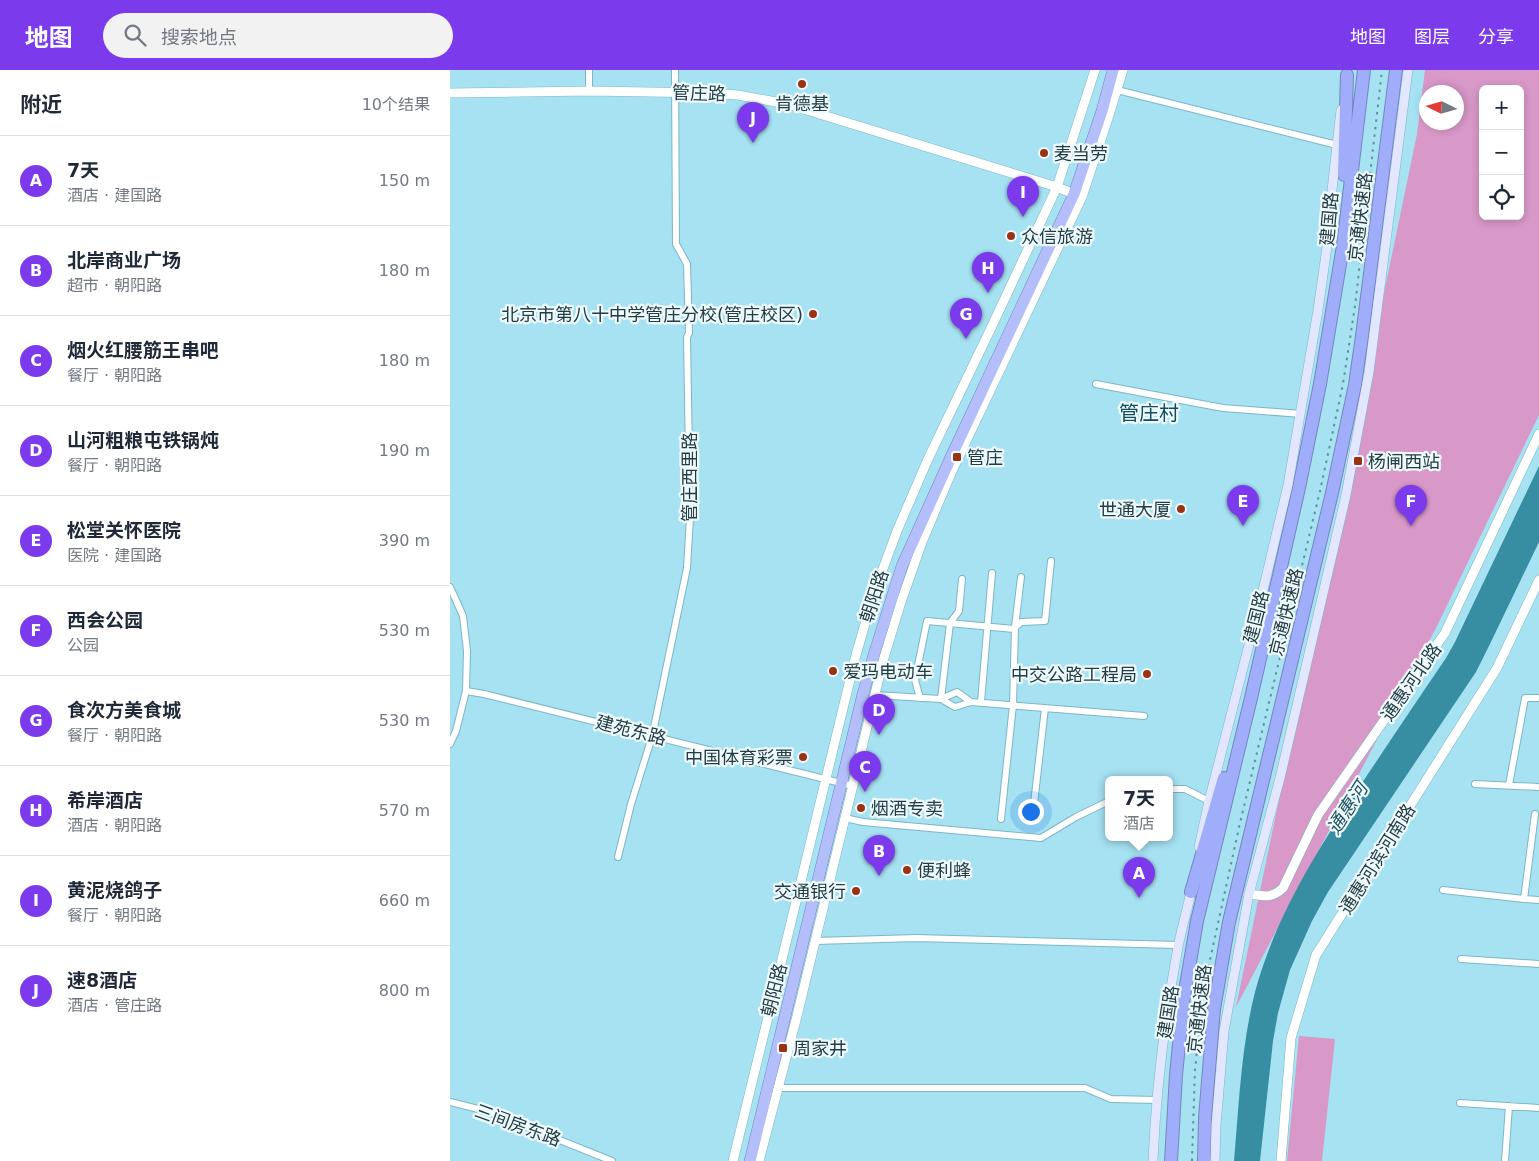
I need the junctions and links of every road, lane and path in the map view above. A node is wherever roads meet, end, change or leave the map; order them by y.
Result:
1 (589, 70) edge
2 (675, 70) edge
3 (1095, 70) edge
4 (1105, 70) edge
5 (1112, 70) edge
6 (1122, 70) edge
7 (1364, 70) edge
8 (1396, 70) edge
9 (1408, 70) edge
10 (1347, 72) edge
11 (1117, 90) junction
12 (589, 91) junction
13 (675, 92) junction
14 (450, 93) edge
15 (1337, 145) junction
16 (1070, 192) junction
17 (1343, 246) junction
18 (1096, 384) dead end
19 (1301, 414) junction
20 (1539, 434) edge
21 (1051, 561) dead end
22 (992, 573) dead end
23 (1021, 577) dead end
24 (962, 579) dead end
25 (1539, 580) edge
26 (450, 587) edge
27 (950, 623) junction
28 (988, 626) junction
29 (1016, 627) junction
30 (466, 691) junction
31 (874, 695) junction
32 (920, 698) junction
33 (1251, 698) junction
34 (1539, 698) edge
35 (941, 699) junction
36 (971, 702) junction
37 (981, 702) junction
38 (1013, 705) junction
39 (1045, 708) junction
40 (1144, 716) dead end
41 (652, 736) junction
42 (450, 744) edge
43 (840, 782) junction
44 (1475, 784) dead end
45 (1509, 785) junction
46 (1539, 787) edge
47 (1173, 789) edge
48 (1208, 801) junction
49 (1105, 803) edge
50 (1536, 814) dead end
51 (845, 818) junction
52 (1001, 819) dead end
53 (1032, 821) dead end
54 (618, 857) dead end
55 (1443, 890) dead end
56 (1191, 892) junction
57 (1249, 894) junction
58 (1524, 899) junction
59 (1539, 900) edge
60 (815, 941) junction
61 (1178, 945) junction
62 (1461, 959) dead end
63 (1539, 964) edge
64 (779, 1088) junction
65 (1157, 1100) junction
66 (450, 1102) edge
67 (1460, 1103) dead end
68 (1509, 1106) junction
69 (1539, 1108) edge
70 (612, 1161) edge
71 (733, 1161) edge
72 (742, 1161) edge
73 (750, 1161) edge
74 (759, 1161) edge
75 (1153, 1161) edge
76 (1171, 1161) edge
77 (1204, 1161) edge
78 (1215, 1161) edge
79 (1281, 1161) edge
80 (1505, 1161) edge

1 - 12 street
2 - 13 street, 管庄西里路
3 - 16 street, 朝阳路
4 - 16 highway, 朝阳路
5 - 16 highway, 朝阳路
6 - 11 street, 朝阳路
7 - 17 highway, 京通快速路
8 - 77 highway, 京通快速路
9 - 57 main road
10 - 15 main road, 建国路
10 - 17 highway
11 - 15 street
11 - 16 street, 朝阳路
12 - 13 street, 管庄路
12 - 14 street, 管庄路
13 - 16 street, 管庄路
13 - 41 street, 管庄西里路
15 - 19 main road, 建国路
16 - 31 street, 朝阳路
16 - 43 highway, 朝阳路
16 - 43 street, 朝阳路
17 - 33 highway, 京通快速路
18 - 19 street
19 - 48 main road, 建国路
20 - 57 street, 通惠河北路
21 - 29 street
22 - 28 street
23 - 29 street
24 - 27 street
25 - 79 street, 通惠河滨河南路
26 - 30 street
27 - 28 street
27 - 32 street
27 - 35 street
28 - 29 street
28 - 37 street
29 - 38 street
30 - 41 street, 建苑东路
30 - 42 street
31 - 32 street
31 - 43 street, 朝阳路
32 - 35 street
33 - 56 highway
33 - 76 highway, 京通快速路
34 - 45 street
35 - 36 street
35 - 36 street
36 - 37 street
37 - 38 street
38 - 39 street
38 - 52 street
39 - 40 street
39 - 53 street
41 - 43 street, 建苑东路
41 - 54 street, 管庄西里路
43 - 51 street, 朝阳路
43 - 71 street, 朝阳路
43 - 72 highway, 朝阳路
43 - 73 highway, 朝阳路
44 - 45 street
45 - 46 street
47 - 48 street
48 - 56 main road, 建国路
49 - 51 street
50 - 58 street
51 - 60 street, 朝阳路
55 - 58 street
56 - 61 main road, 建国路
57 - 78 main road
58 - 59 street
60 - 61 street
60 - 64 street, 朝阳路
61 - 65 main road, 建国路
62 - 63 street
64 - 65 street
64 - 74 street, 朝阳路
65 - 75 main road, 建国路
66 - 70 street, 三间房东路
67 - 68 street
68 - 69 street
68 - 80 street

